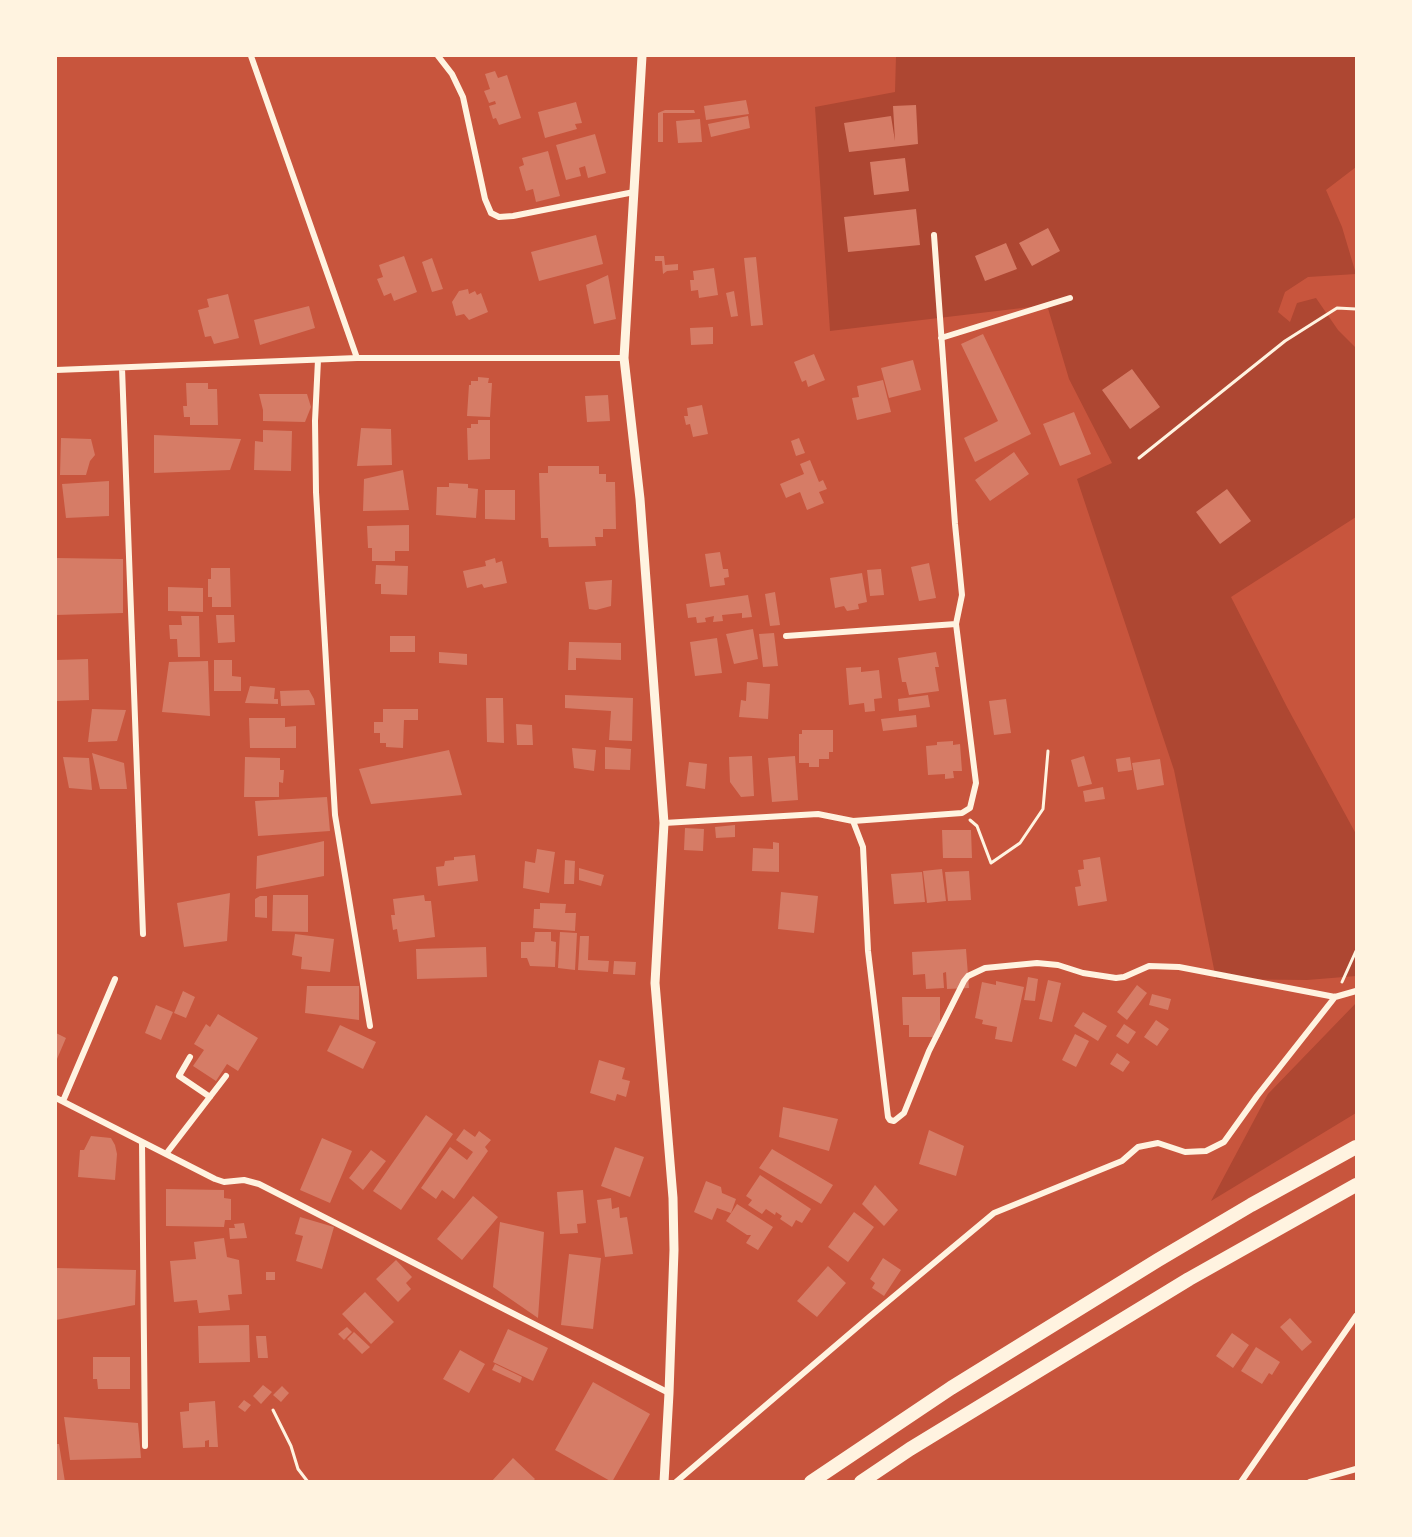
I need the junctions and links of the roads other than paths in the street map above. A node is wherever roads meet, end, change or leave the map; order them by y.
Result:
1 (251, 56) edge
2 (438, 56) edge
3 (642, 56) edge
4 (634, 192) junction
5 (934, 235) dead end
6 (1070, 298) dead end
7 (941, 338) junction
8 (624, 357) junction
9 (357, 358) junction
10 (318, 360) junction
11 (123, 368) junction
12 (56, 370) edge
13 (956, 624) junction
14 (786, 636) dead end
15 (853, 821) junction
16 (664, 823) junction
17 (143, 933) dead end
18 (115, 979) dead end
19 (1356, 991) edge
20 (1335, 997) junction
21 (370, 1026) dead end
22 (190, 1057) dead end
23 (226, 1076) dead end
24 (210, 1097) junction
25 (56, 1098) edge
26 (63, 1101) junction
27 (142, 1142) junction
28 (1356, 1147) edge
29 (166, 1154) junction
30 (1356, 1185) edge
31 (1356, 1316) edge
32 (669, 1393) junction
33 (145, 1446) dead end
34 (1356, 1469) edge
35 (664, 1482) edge
36 (676, 1482) edge
37 (811, 1482) edge
38 (861, 1482) edge
39 (1241, 1482) edge
40 (1310, 1482) edge

1 - 9 street
2 - 4 street
3 - 4 street
4 - 8 street
5 - 7 street
6 - 7 street
7 - 13 street
8 - 9 street
8 - 16 street
9 - 10 street
10 - 11 street
10 - 21 street
11 - 12 street
11 - 17 street
13 - 14 street
13 - 15 street
15 - 16 street
15 - 20 street
16 - 32 street
18 - 26 street
19 - 20 street
20 - 36 street
22 - 24 street
23 - 24 street
24 - 29 street
25 - 26 street
26 - 27 street
27 - 29 street
27 - 33 street
28 - 37 highway
29 - 32 street
30 - 38 highway
31 - 39 street
32 - 35 street
34 - 40 street

